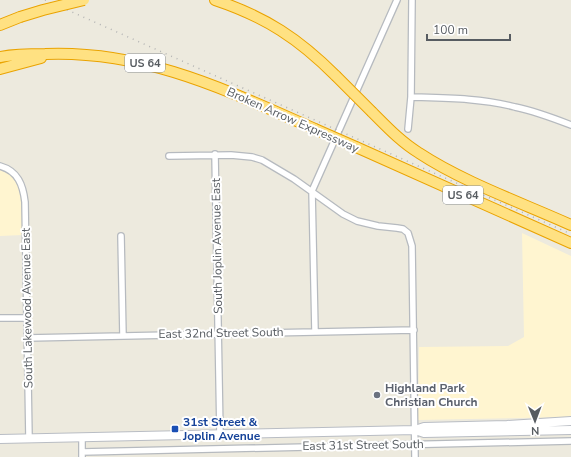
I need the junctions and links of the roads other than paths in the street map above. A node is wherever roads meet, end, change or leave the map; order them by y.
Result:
1 (84, 0) edge
2 (215, 0) edge
3 (398, 0) edge
4 (412, 0) edge
5 (0, 25) edge
6 (59, 53) junction
7 (0, 57) edge
8 (0, 69) edge
9 (411, 97) junction
10 (571, 125) edge
11 (408, 129) dead end
12 (215, 154) junction
13 (169, 156) dead end
14 (0, 166) edge
15 (312, 191) junction
16 (571, 225) edge
17 (121, 236) dead end
18 (571, 243) edge
19 (0, 318) edge
20 (27, 318) junction
21 (414, 330) junction
22 (315, 331) junction
23 (219, 333) junction
24 (123, 336) junction
25 (28, 338) junction
26 (571, 421) edge
27 (415, 430) junction
28 (571, 430) edge
29 (220, 434) junction
30 (82, 437) junction
31 (29, 438) junction
32 (0, 439) edge
33 (571, 441) edge
34 (415, 444) junction
35 (82, 454) edge
36 (415, 457) edge

1 - 5 highway, bridge
2 - 16 highway, US 64, bridge
3 - 15 street
4 - 9 street
6 - 7 highway, Broken Arrow Expressway / US 64
6 - 8 highway
6 - 18 highway, Broken Arrow Expressway / US 64, bridge
9 - 10 street
9 - 11 street
12 - 13 street
12 - 15 street
12 - 23 street, South Joplin Avenue East
14 - 20 street, South Lakewood Avenue East
15 - 21 street
15 - 22 street
17 - 24 street
19 - 20 street
20 - 25 street, South Lakewood Avenue East
21 - 22 street, East 32nd Street South
21 - 27 street
22 - 23 street, East 32nd Street South
23 - 24 street, East 32nd Street South
23 - 29 street, South Joplin Avenue East
24 - 25 street, East 32nd Street South
25 - 31 street, South Lakewood Avenue East
26 - 27 main road, East 31st Street South
27 - 28 main road, East 31st Street South
27 - 29 main road, East 31st Street South
27 - 34 street
29 - 30 main road, East 31st Street South
30 - 31 main road, East 31st Street South
30 - 35 street
31 - 32 main road, East 31st Street South
33 - 34 street, East 31st Street South
34 - 35 street, East 31st Street South
34 - 36 street

